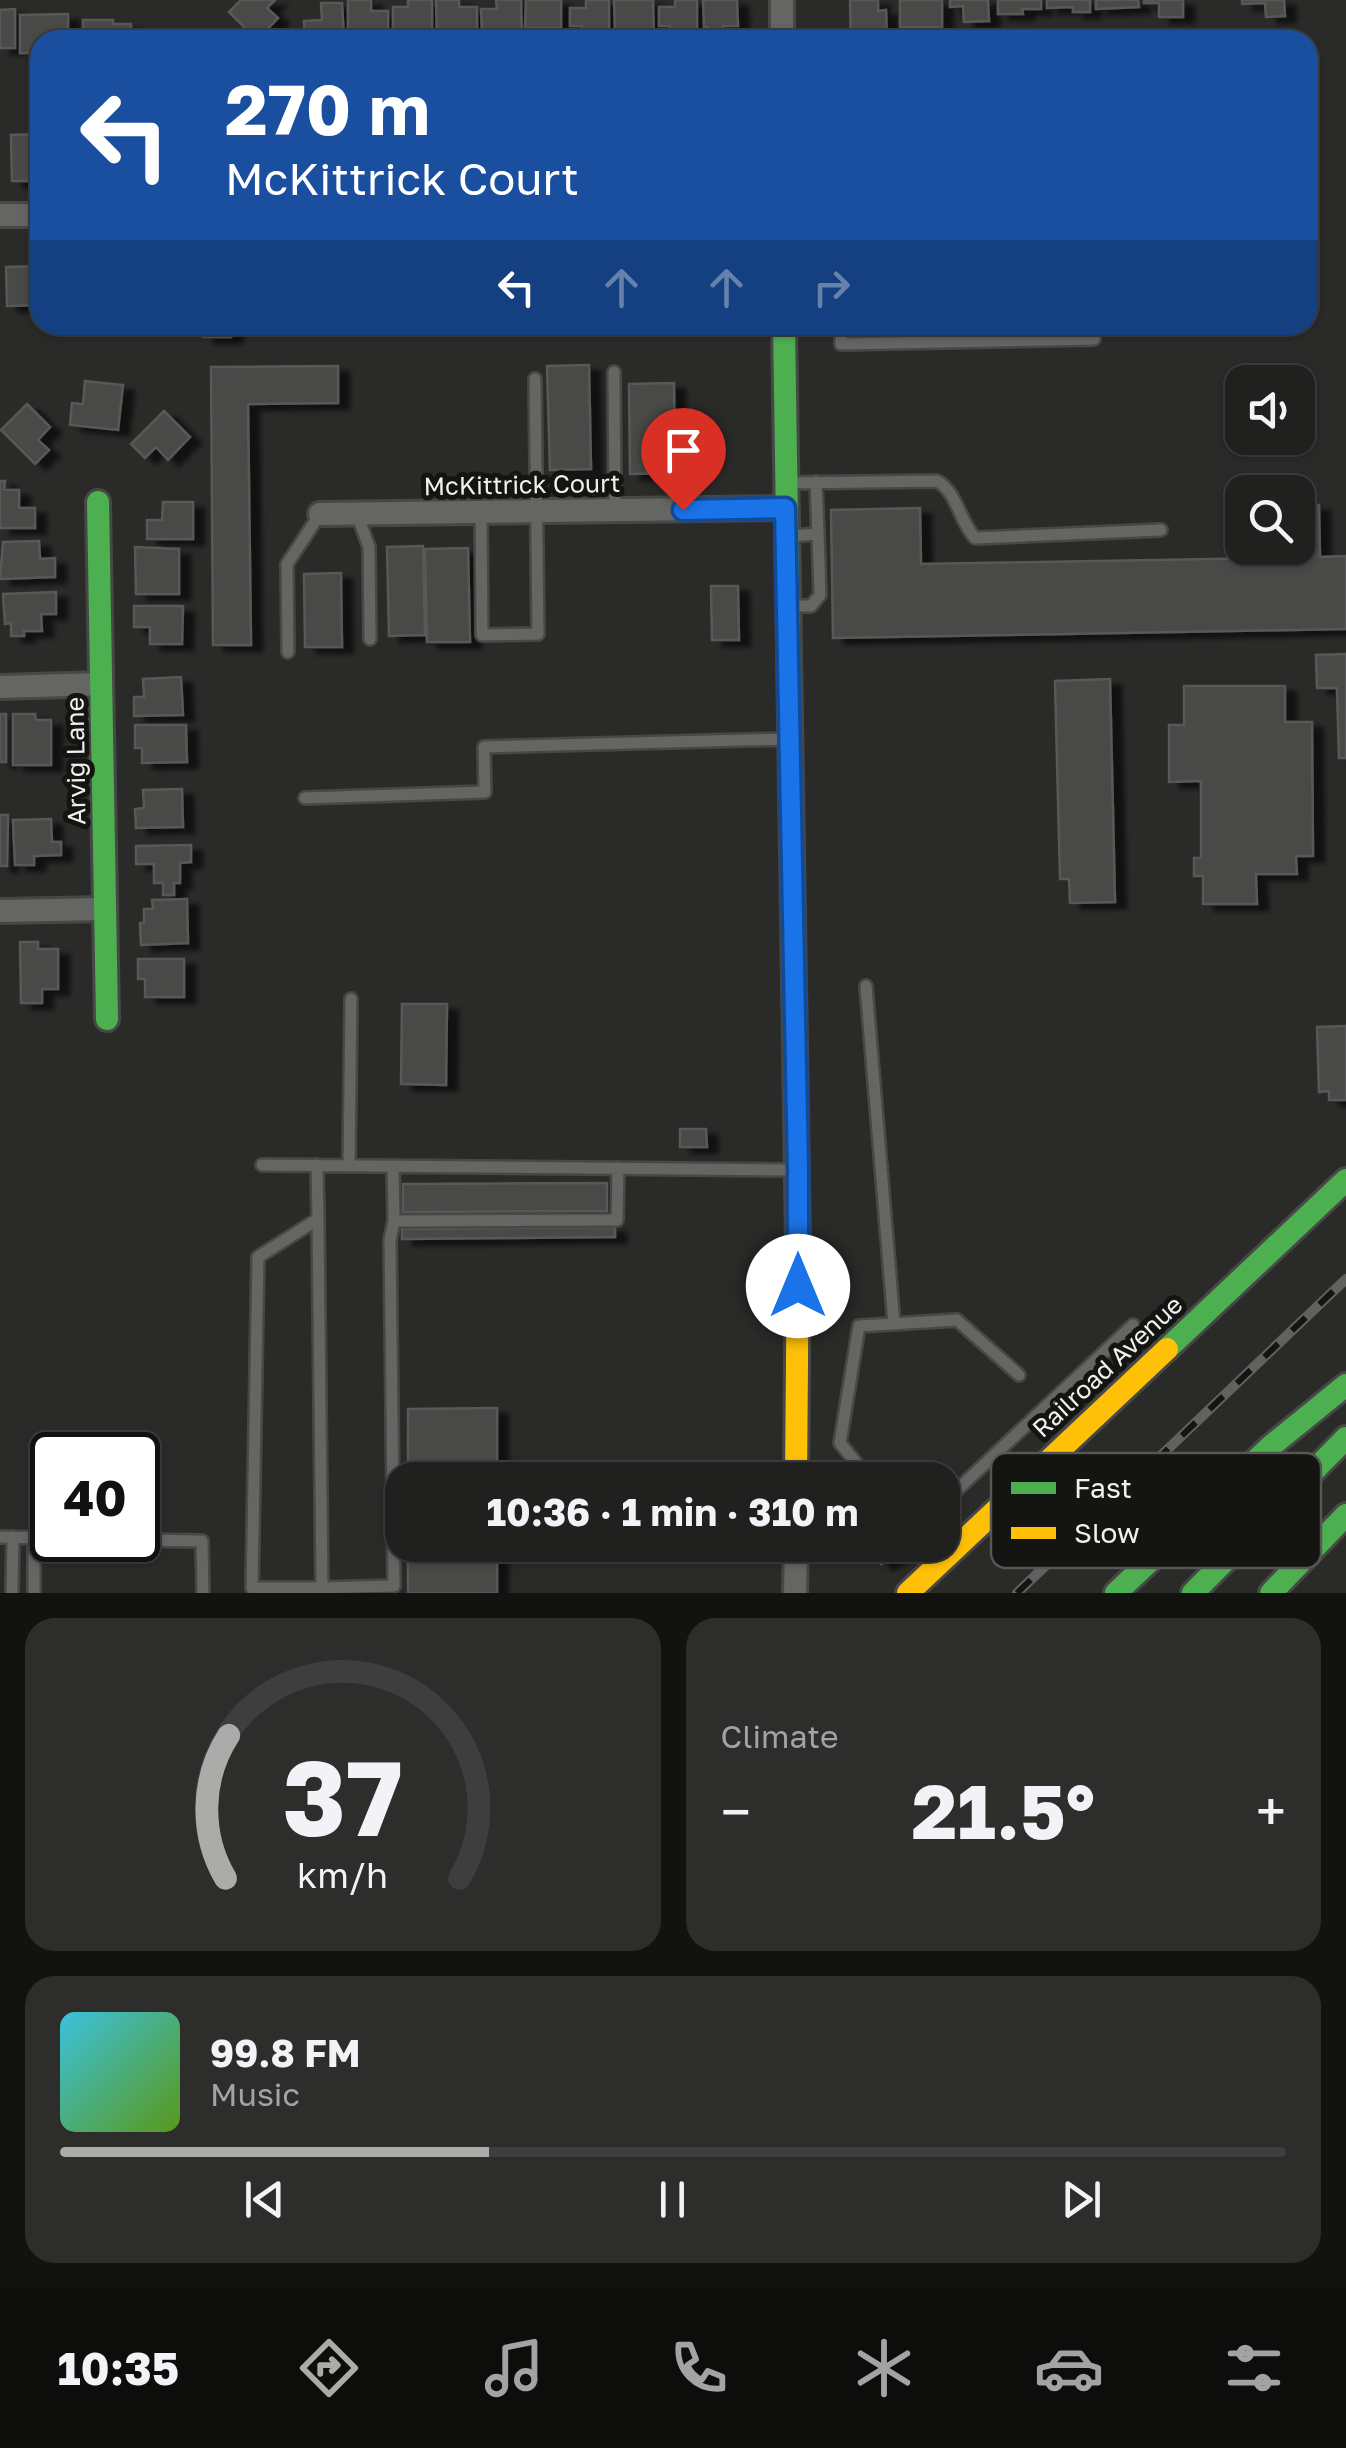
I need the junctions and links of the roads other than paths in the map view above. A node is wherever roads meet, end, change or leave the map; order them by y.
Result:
1 (782, 0) edge
2 (782, 30) edge
3 (0, 215) edge
4 (30, 215) edge
5 (784, 335) edge
6 (841, 335) edge
7 (1094, 335) edge
8 (614, 372) dead end
9 (535, 379) dead end
10 (816, 482) junction
11 (785, 483) junction
12 (98, 502) dead end
13 (785, 508) junction
14 (615, 510) junction
15 (481, 512) junction
16 (537, 512) junction
17 (320, 514) joint
18 (357, 514) junction
19 (1161, 530) dead end
20 (818, 534) junction
21 (786, 536) junction
22 (787, 607) junction
23 (370, 639) dead end
24 (288, 652) dead end
25 (101, 684) junction
26 (0, 687) edge
27 (790, 739) junction
28 (305, 798) dead end
29 (105, 908) junction
30 (0, 911) edge
31 (866, 986) dead end
32 (351, 998) dead end
33 (107, 1019) dead end
34 (262, 1165) dead end
35 (317, 1166) junction
36 (349, 1166) junction
37 (394, 1166) junction
38 (618, 1168) junction
39 (798, 1170) junction
40 (1346, 1180) edge
41 (318, 1219) junction
42 (394, 1221) junction
43 (894, 1324) junction
44 (1133, 1325) dead end
45 (1018, 1375) dead end
46 (1346, 1385) edge
47 (1346, 1438) edge
48 (996, 1453) edge
49 (1042, 1453) edge
50 (1264, 1453) edge
51 (991, 1458) edge
52 (796, 1462) edge
53 (856, 1462) edge
54 (1321, 1463) edge
55 (960, 1487) edge
56 (991, 1498) edge
57 (1346, 1515) edge
58 (960, 1526) edge
59 (6, 1537) edge
60 (160, 1541) edge
61 (1321, 1541) edge
62 (34, 1562) edge
63 (796, 1562) edge
64 (925, 1562) edge
65 (1142, 1568) edge
66 (1218, 1568) edge
67 (1295, 1568) edge
68 (322, 1588) junction
69 (12, 1593) edge
70 (34, 1593) edge
71 (203, 1593) edge
72 (795, 1593) edge
73 (908, 1593) edge
74 (1116, 1593) edge
75 (1193, 1593) edge
76 (1271, 1593) edge

1 - 2 street
3 - 4 street
5 - 11 main road
6 - 7 lane
8 - 14 lane
9 - 16 lane
10 - 11 lane
10 - 19 lane
10 - 20 lane
11 - 13 main road
12 - 25 main road, Arvig Lane
13 - 14 street, McKittrick Court
13 - 21 main road
14 - 16 street, McKittrick Court
15 - 16 street, McKittrick Court
15 - 16 lane
15 - 18 street, McKittrick Court
17 - 18 street, McKittrick Court
17 - 24 lane
18 - 23 lane
20 - 21 lane
20 - 22 lane
21 - 22 main road
22 - 27 main road
25 - 26 street
25 - 29 main road, Arvig Lane
27 - 28 lane
27 - 39 main road
29 - 30 street
29 - 33 main road, Arvig Lane
31 - 43 lane
32 - 36 lane
34 - 35 lane
35 - 36 lane
35 - 41 lane
36 - 37 lane
37 - 38 lane
37 - 42 lane
38 - 39 lane
38 - 42 lane
39 - 52 main road
40 - 49 main road, Railroad Avenue
41 - 68 lane
41 - 68 lane
42 - 68 lane
43 - 45 lane
43 - 53 lane
44 - 48 lane
46 - 50 main road
47 - 54 main road
51 - 55 lane
56 - 58 main road, Railroad Avenue
57 - 61 main road
59 - 69 lane
60 - 71 lane
62 - 70 lane
63 - 72 street
64 - 73 main road, Railroad Avenue
65 - 74 main road
66 - 75 main road
67 - 76 main road

